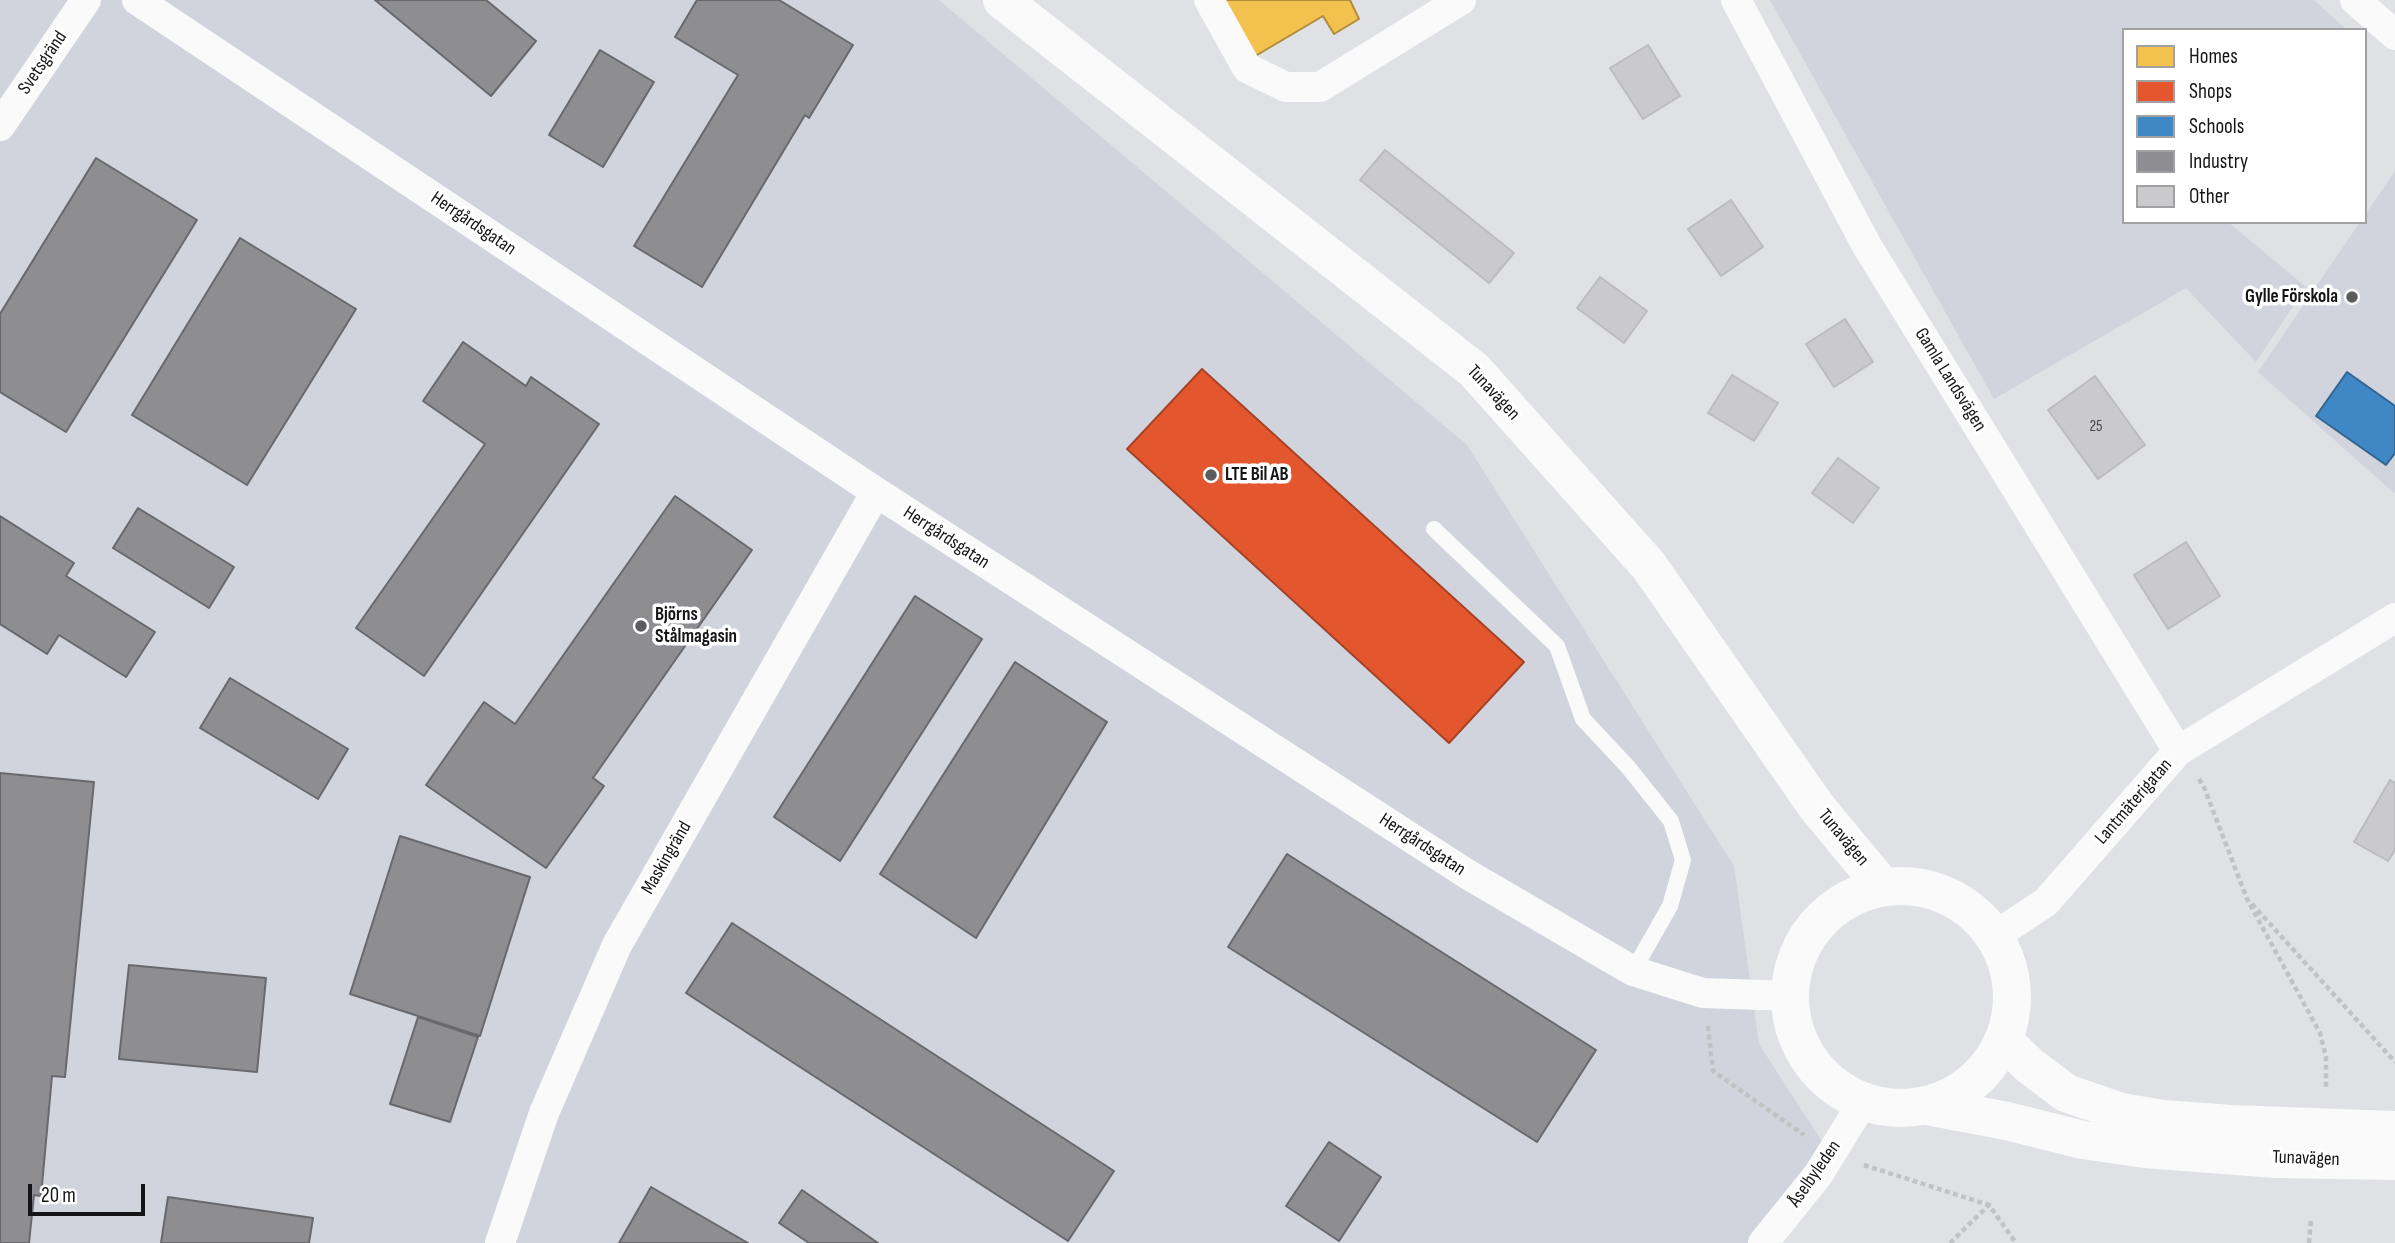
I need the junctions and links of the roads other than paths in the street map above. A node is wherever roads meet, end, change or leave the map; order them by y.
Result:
1 (86, 0) edge
2 (137, 0) edge
3 (1002, 0) edge
4 (1209, 0) edge
5 (1461, 0) edge
6 (1736, 0) edge
7 (2355, 0) edge
8 (2395, 35) edge
9 (0, 126) edge
10 (876, 492) junction
11 (1434, 529) dead end
12 (2395, 618) edge
13 (2178, 751) junction
14 (1884, 887) junction
15 (1995, 936) junction
16 (1633, 971) junction
17 (1789, 996) junction
18 (2004, 1041) junction
19 (1863, 1102) junction
20 (1927, 1106) junction
21 (2395, 1130) edge
22 (2395, 1161) edge
23 (500, 1243) edge
24 (1763, 1243) edge

1 - 9 street, Svetsgränd
2 - 10 street, Herrgårdsgatan
3 - 14 street, Tunavägen
4 - 5 street
6 - 13 street, Gamla Landsvägen
7 - 8 street
10 - 16 street, Herrgårdsgatan
10 - 23 street, Maskingränd
11 - 16 lane
12 - 13 street, Lantmäterigatan
13 - 15 street, Lantmäterigatan
14 - 15 street
14 - 17 street
15 - 18 street
16 - 17 street, Herrgårdsgatan
17 - 19 street
18 - 20 street
18 - 21 street, Tunavägen
19 - 20 street
19 - 24 street, Åselbyleden
20 - 22 street, Tunavägen

